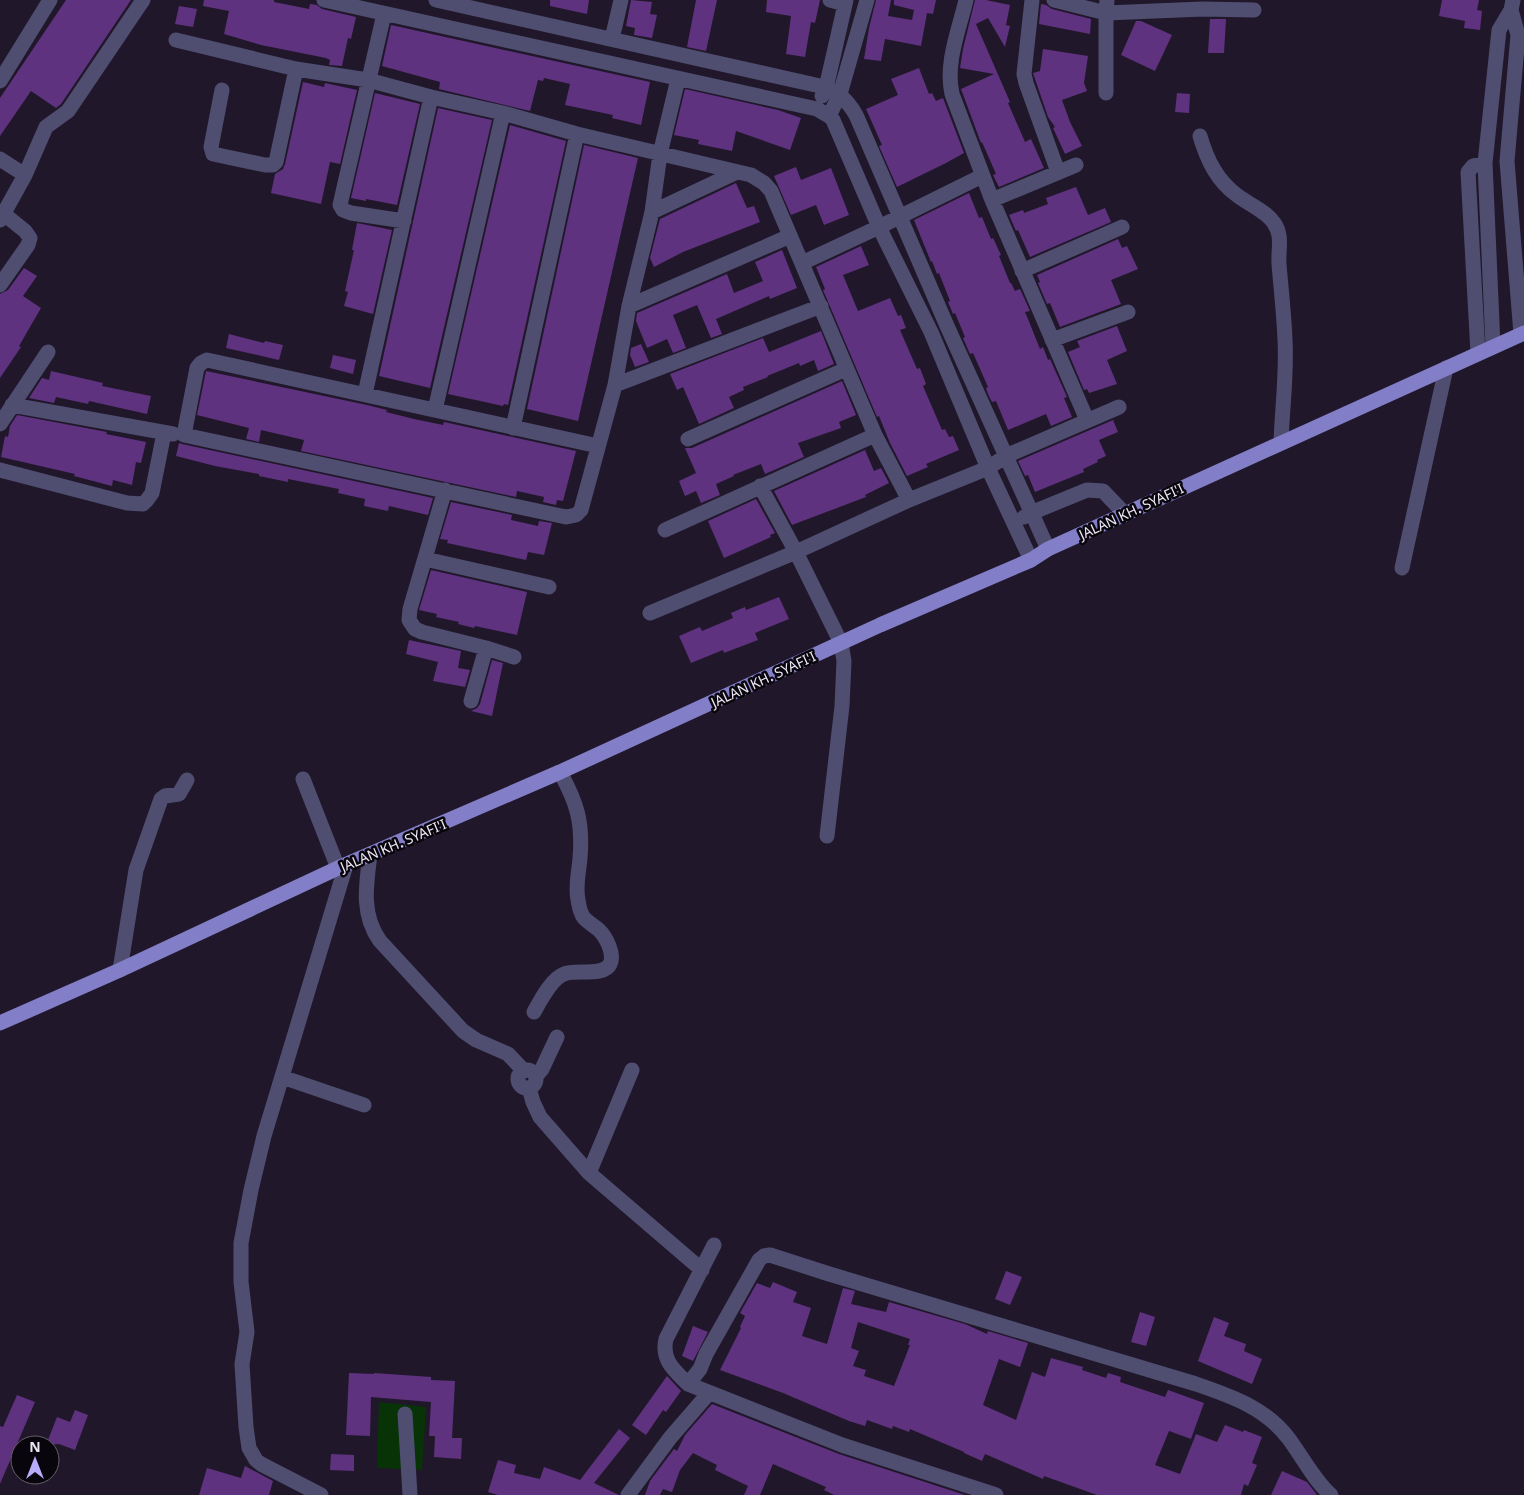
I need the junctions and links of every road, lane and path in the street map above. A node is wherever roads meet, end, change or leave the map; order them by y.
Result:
1 (50, 0) edge
2 (143, 0) edge
3 (324, 0) edge
4 (436, 0) edge
5 (621, 0) edge
6 (830, 0) edge
7 (867, 0) edge
8 (966, 0) edge
9 (1032, 0) edge
10 (1054, 0) edge
11 (846, 2) edge
12 (1182, 5) edge
13 (1512, 5) edge
14 (1106, 6) edge
15 (1254, 10) dead end
16 (384, 14) junction
17 (612, 39) junction
18 (176, 40) dead end
19 (634, 45) junction
20 (6, 60) edge
21 (629, 68) junction
22 (296, 69) junction
23 (1495, 75) junction
24 (1515, 76) junction
25 (368, 80) junction
26 (678, 80) junction
27 (0, 81) edge
28 (222, 90) dead end
29 (833, 91) junction
30 (1106, 93) dead end
31 (431, 97) junction
32 (823, 112) junction
33 (503, 113) junction
34 (577, 134) junction
35 (1200, 136) dead end
36 (660, 154) junction
37 (0, 159) edge
38 (1485, 163) junction
39 (1076, 164) dead end
40 (738, 172) junction
41 (1058, 172) junction
42 (25, 175) junction
43 (982, 176) junction
44 (992, 200) junction
45 (652, 212) junction
46 (900, 216) junction
47 (2, 217) edge
48 (404, 221) junction
49 (879, 227) junction
50 (1122, 227) dead end
51 (790, 236) junction
52 (802, 262) junction
53 (1022, 270) junction
54 (0, 285) edge
55 (629, 306) junction
56 (821, 306) junction
57 (1128, 312) dead end
58 (947, 326) junction
59 (931, 332) junction
60 (1522, 333) edge
61 (1052, 340) junction
62 (1493, 346) junction
63 (48, 352) dead end
64 (1478, 354) junction
65 (1446, 368) junction
66 (846, 369) junction
67 (614, 385) junction
68 (365, 394) junction
69 (12, 405) junction
70 (1119, 407) dead end
71 (435, 410) junction
72 (1087, 420) junction
73 (0, 424) edge
74 (514, 428) junction
75 (164, 433) junction
76 (184, 435) junction
77 (875, 435) junction
78 (688, 439) dead end
79 (1281, 443) junction
80 (598, 446) junction
81 (1006, 456) junction
82 (988, 468) junction
83 (0, 470) edge
84 (760, 486) junction
85 (445, 490) junction
86 (909, 500) junction
87 (1031, 513) junction
88 (1125, 514) junction
89 (1015, 524) junction
90 (664, 530) dead end
91 (1048, 549) junction
92 (796, 552) junction
93 (425, 559) junction
94 (1031, 560) junction
95 (1402, 568) dead end
96 (549, 587) dead end
97 (650, 612) dead end
98 (841, 643) junction
99 (486, 648) junction
100 (514, 657) dead end
101 (471, 701) dead end
102 (560, 772) junction
103 (303, 779) dead end
104 (187, 780) dead end
105 (827, 836) dead end
106 (370, 855) junction
107 (342, 867) junction
108 (120, 970) junction
109 (534, 1012) dead end
110 (0, 1023) edge
111 (557, 1037) dead end
112 (632, 1070) dead end
113 (282, 1077) junction
114 (530, 1079) junction
115 (364, 1105) dead end
116 (589, 1173) junction
117 (714, 1246) dead end
118 (702, 1270) junction
119 (688, 1384) junction
120 (709, 1394) junction
121 (405, 1414) dead end
122 (321, 1495) edge
123 (410, 1495) edge
124 (628, 1495) edge
125 (996, 1495) edge
126 (1331, 1495) edge

1 - 20 street
2 - 42 street
3 - 16 street
4 - 17 street
5 - 17 street
6 - 11 street
7 - 29 street
8 - 43 street
9 - 41 street
10 - 14 street
11 - 29 street
12 - 14 street
12 - 15 street
13 - 23 street
13 - 24 street
14 - 30 street
16 - 21 street
16 - 25 street
17 - 19 street
18 - 22 street
19 - 21 street
19 - 29 street
20 - 27 street
21 - 26 street
22 - 25 street
22 - 28 street
23 - 24 street
23 - 38 street
24 - 60 street
25 - 31 street
25 - 48 street
26 - 32 street
26 - 36 street
29 - 32 street
29 - 46 street
31 - 33 street
31 - 48 street
32 - 49 street
33 - 34 street
33 - 71 street
34 - 36 street
34 - 74 street
35 - 79 street
36 - 40 street
36 - 45 street
37 - 42 street
38 - 62 street
38 - 64 street
39 - 41 street
40 - 45 street
40 - 51 street
41 - 44 street
42 - 47 street
43 - 44 street
43 - 46 street
44 - 53 street
45 - 55 street
46 - 49 street
46 - 58 street
47 - 54 street
48 - 68 street
49 - 52 street
49 - 59 street
50 - 53 street
51 - 52 street
51 - 55 street
52 - 56 street
53 - 61 street
55 - 67 street
56 - 66 street
56 - 67 street
57 - 61 street
58 - 59 street
58 - 81 street
59 - 82 street
60 - 62 main road, JALAN KH. SYAFI'I
61 - 72 street
62 - 64 main road, JALAN KH. SYAFI'I
63 - 69 street
64 - 65 main road, JALAN KH. SYAFI'I
65 - 79 main road, JALAN KH. SYAFI'I
65 - 95 street
66 - 77 street
66 - 78 street
67 - 80 street
68 - 71 street
68 - 76 street
69 - 73 street
69 - 75 street
70 - 72 street
71 - 74 street
72 - 81 street
74 - 80 street
75 - 76 street
75 - 83 street
76 - 85 street
77 - 84 street
77 - 86 street
79 - 88 main road, JALAN KH. SYAFI'I
80 - 85 street
81 - 82 street
81 - 87 street
82 - 86 street
82 - 89 street
84 - 90 street
84 - 92 street
85 - 93 street
86 - 92 street
87 - 88 street
87 - 89 street
87 - 91 street
88 - 91 main road, JALAN KH. SYAFI'I
89 - 94 street
91 - 94 main road, JALAN KH. SYAFI'I
92 - 97 street
92 - 98 street
93 - 96 street
93 - 99 street
94 - 98 main road, JALAN KH. SYAFI'I
98 - 102 main road, JALAN KH. SYAFI'I
98 - 105 street
99 - 100 street
99 - 101 street
102 - 106 main road, JALAN KH. SYAFI'I
102 - 109 street
103 - 107 street
104 - 108 street
106 - 107 main road, JALAN KH. SYAFI'I
106 - 114 street
107 - 108 main road, JALAN KH. SYAFI'I
107 - 113 street
108 - 110 main road, JALAN KH. SYAFI'I
111 - 114 street
112 - 116 street
113 - 115 street
113 - 122 street
114 - 116 street
116 - 118 street
117 - 118 street
118 - 119 street
119 - 120 street
119 - 126 street
120 - 124 street
120 - 125 street
121 - 123 street

